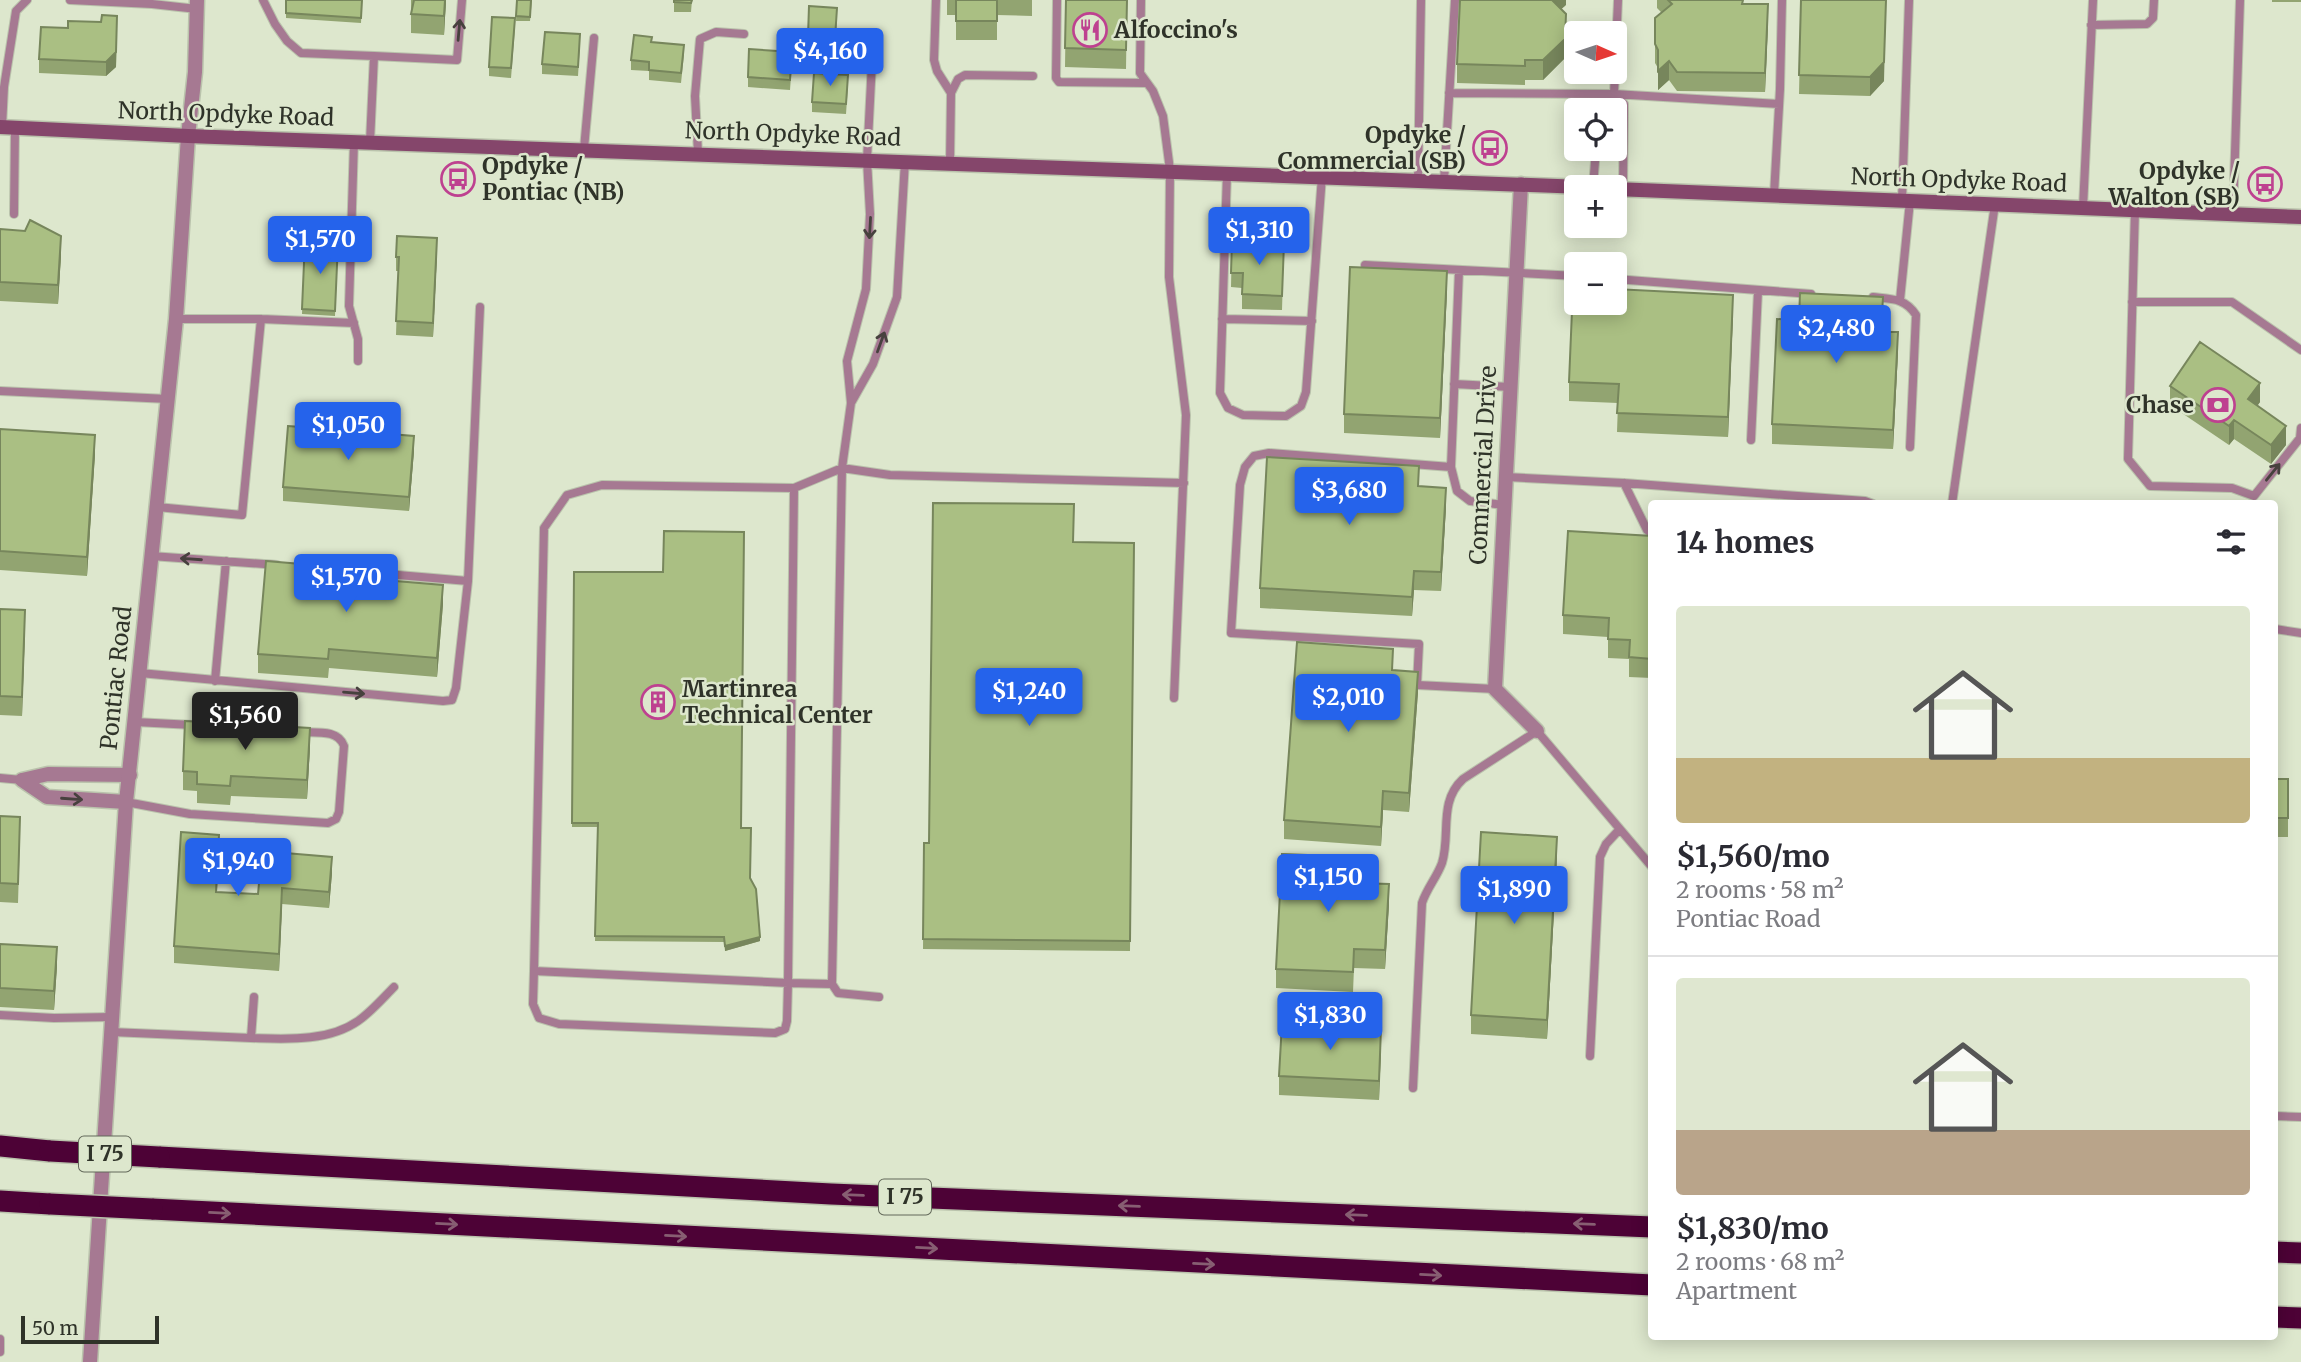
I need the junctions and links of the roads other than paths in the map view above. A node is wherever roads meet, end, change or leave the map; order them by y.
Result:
1 (27, 0) edge
2 (70, 0) edge
3 (263, 0) edge
4 (462, 0) edge
5 (936, 0) edge
6 (1058, 0) edge
7 (1141, 0) edge
8 (1421, 0) edge
9 (1455, 0) edge
10 (1618, 0) edge
11 (1782, 0) edge
12 (1909, 0) edge
13 (2093, 0) edge
14 (2154, 0) edge
15 (2240, 0) edge
16 (197, 4) edge
17 (1617, 21) edge
18 (2091, 25) junction
19 (744, 34) dead end
20 (594, 38) dead end
21 (873, 42) dead end
22 (374, 56) junction
23 (1033, 76) dead end
24 (1147, 83) junction
25 (1614, 84) edge
26 (951, 93) junction
27 (1449, 93) junction
28 (1614, 94) junction
29 (1609, 98) edge
30 (1779, 104) junction
31 (6, 127) edge
32 (188, 136) junction
33 (354, 141) junction
34 (370, 142) junction
35 (584, 149) junction
36 (698, 153) junction
37 (867, 160) junction
38 (905, 161) junction
39 (950, 163) junction
40 (1170, 170) junction
41 (1227, 173) junction
42 (1620, 175) edge
43 (1322, 176) junction
44 (1418, 180) junction
45 (1444, 181) junction
46 (1521, 184) junction
47 (1564, 186) edge
48 (1627, 189) edge
49 (1774, 195) junction
50 (1906, 201) junction
51 (1995, 204) junction
52 (2083, 208) junction
53 (2135, 210) junction
54 (14, 214) dead end
55 (2232, 214) junction
56 (2301, 217) edge
57 (1365, 265) edge
58 (1460, 270) junction
59 (1516, 273) junction
60 (1564, 275) edge
61 (1627, 280) edge
62 (1758, 291) junction
63 (1820, 295) edge
64 (1858, 297) edge
65 (1900, 300) junction
66 (2132, 302) junction
67 (480, 307) dead end
68 (177, 319) junction
69 (261, 319) junction
70 (1222, 319) junction
71 (1312, 321) junction
72 (354, 323) junction
73 (2301, 350) edge
74 (358, 361) dead end
75 (1454, 384) junction
76 (1510, 387) junction
77 (0, 391) edge
78 (168, 399) junction
79 (851, 404) junction
80 (2301, 428) edge
81 (1751, 440) dead end
82 (1909, 447) dead end
83 (1451, 467) junction
84 (842, 468) junction
85 (1506, 477) junction
86 (1184, 483) junction
87 (1624, 483) junction
88 (794, 488) junction
89 (1801, 500) edge
90 (1953, 500) edge
91 (1504, 505) junction
92 (156, 507) junction
93 (1648, 531) edge
94 (152, 556) junction
95 (226, 561) junction
96 (292, 566) edge
97 (319, 569) edge
98 (468, 581) junction
99 (2278, 629) edge
100 (2301, 633) edge
101 (140, 673) junction
102 (215, 681) junction
103 (1495, 689) junction
104 (1174, 698) dead end
105 (135, 722) junction
106 (199, 726) edge
107 (294, 731) edge
108 (1537, 731) junction
109 (130, 775) junction
110 (0, 778) edge
111 (22, 780) junction
112 (126, 803) junction
113 (1619, 830) junction
114 (1648, 863) edge
115 (534, 971) junction
116 (788, 983) junction
117 (832, 984) junction
118 (394, 986) dead end
119 (254, 997) dead end
120 (879, 998) dead end
121 (0, 1015) edge
122 (112, 1017) junction
123 (111, 1032) junction
124 (251, 1038) junction
125 (1590, 1056) dead end
126 (1413, 1088) dead end
127 (2278, 1116) edge
128 (2301, 1117) edge
129 (0, 1146) edge
130 (0, 1201) edge
131 (1648, 1227) edge
132 (2278, 1252) edge
133 (2301, 1253) edge
134 (1648, 1285) edge
135 (2278, 1317) edge
136 (2301, 1318) edge
137 (0, 1339) edge
138 (0, 1352) edge
139 (90, 1362) edge

1 - 31 lane
2 - 16 lane
3 - 22 lane
22 -> 4 lane
5 - 26 lane
6 - 24 lane
7 - 24 lane
8 - 44 lane
9 - 27 lane
10 - 17 lane
11 - 30 lane
12 - 50 lane
13 - 18 lane
14 - 18 lane
15 - 55 lane
16 - 32 street, Pontiac Road
18 - 52 lane
19 - 36 lane
20 - 35 lane
21 - 37 lane
22 - 34 lane
23 - 26 lane
24 - 40 lane
25 - 28 lane
26 - 39 lane
27 - 28 lane
27 - 45 lane
28 - 29 lane
28 - 30 lane
28 - 42 lane
30 - 49 lane
31 - 32 main road, North Opdyke Road
31 - 54 lane
32 - 33 main road, North Opdyke Road
32 - 68 street, Pontiac Road
33 - 34 main road, North Opdyke Road
33 - 72 lane
34 - 35 main road, North Opdyke Road
35 - 36 main road, North Opdyke Road
36 - 37 main road, North Opdyke Road
37 - 38 main road, North Opdyke Road
37 -> 79 lane
38 - 39 main road, North Opdyke Road
79 -> 38 lane
39 - 40 main road, North Opdyke Road
40 - 41 main road, North Opdyke Road
40 - 86 lane
41 - 43 main road, North Opdyke Road
41 - 70 lane
43 - 44 main road, North Opdyke Road
43 - 71 lane
44 - 45 main road, North Opdyke Road
45 - 46 main road, North Opdyke Road
46 - 47 main road, North Opdyke Road
46 - 59 street, Commercial Drive
48 - 49 main road, North Opdyke Road
49 - 50 main road, North Opdyke Road
50 - 51 main road, North Opdyke Road
50 - 65 lane
51 - 52 main road, North Opdyke Road
51 - 90 lane
52 - 53 main road, North Opdyke Road
53 - 55 main road, North Opdyke Road
53 - 66 lane
55 - 56 main road, North Opdyke Road
57 - 58 lane
58 - 59 lane
58 - 75 lane
59 - 60 lane
59 - 76 street, Commercial Drive
61 - 62 lane
62 - 63 lane
62 - 81 lane
64 - 65 lane
65 - 82 lane
66 - 73 lane
66 -> 80 lane
67 - 98 lane
68 - 69 lane
68 - 78 street, Pontiac Road
69 - 72 lane
69 - 92 lane
70 - 71 lane
70 - 71 lane
72 - 74 lane
75 - 76 lane
75 - 83 lane
76 - 85 street, Commercial Drive
77 - 78 lane
78 - 92 street, Pontiac Road
79 - 84 lane
83 - 91 lane
83 - 103 lane
84 - 86 lane
84 - 88 lane
84 - 117 lane
85 - 87 lane
85 - 91 street, Commercial Drive
86 - 104 lane
87 - 89 lane
87 - 93 lane
88 - 115 lane
88 - 116 lane
91 - 103 street, Commercial Drive
92 - 94 street, Pontiac Road
95 -> 94 lane
94 - 101 street, Pontiac Road
95 - 96 lane
95 - 102 lane
97 - 98 lane
102 -> 98 lane
99 - 100 lane
101 - 102 lane
101 - 105 street, Pontiac Road
103 - 108 street
105 - 106 lane
105 - 109 street, Pontiac Road
107 - 112 lane
108 - 113 lane
108 - 126 lane
109 - 111 street
109 - 112 street, Pontiac Road
110 - 111 lane
111 -> 112 street
112 - 122 street, Pontiac Road
113 - 114 lane
113 - 125 lane
115 - 116 lane
115 - 116 lane
116 - 117 lane
117 - 120 lane
118 - 124 lane
119 - 124 lane
121 - 122 lane
122 - 123 street, Pontiac Road
123 - 124 lane
123 - 139 street, Pontiac Road
127 - 128 lane
131 -> 129 highway, I 75, bridge
130 -> 134 highway, I 75, bridge
132 - 133 highway
135 - 136 highway
137 - 138 lane

